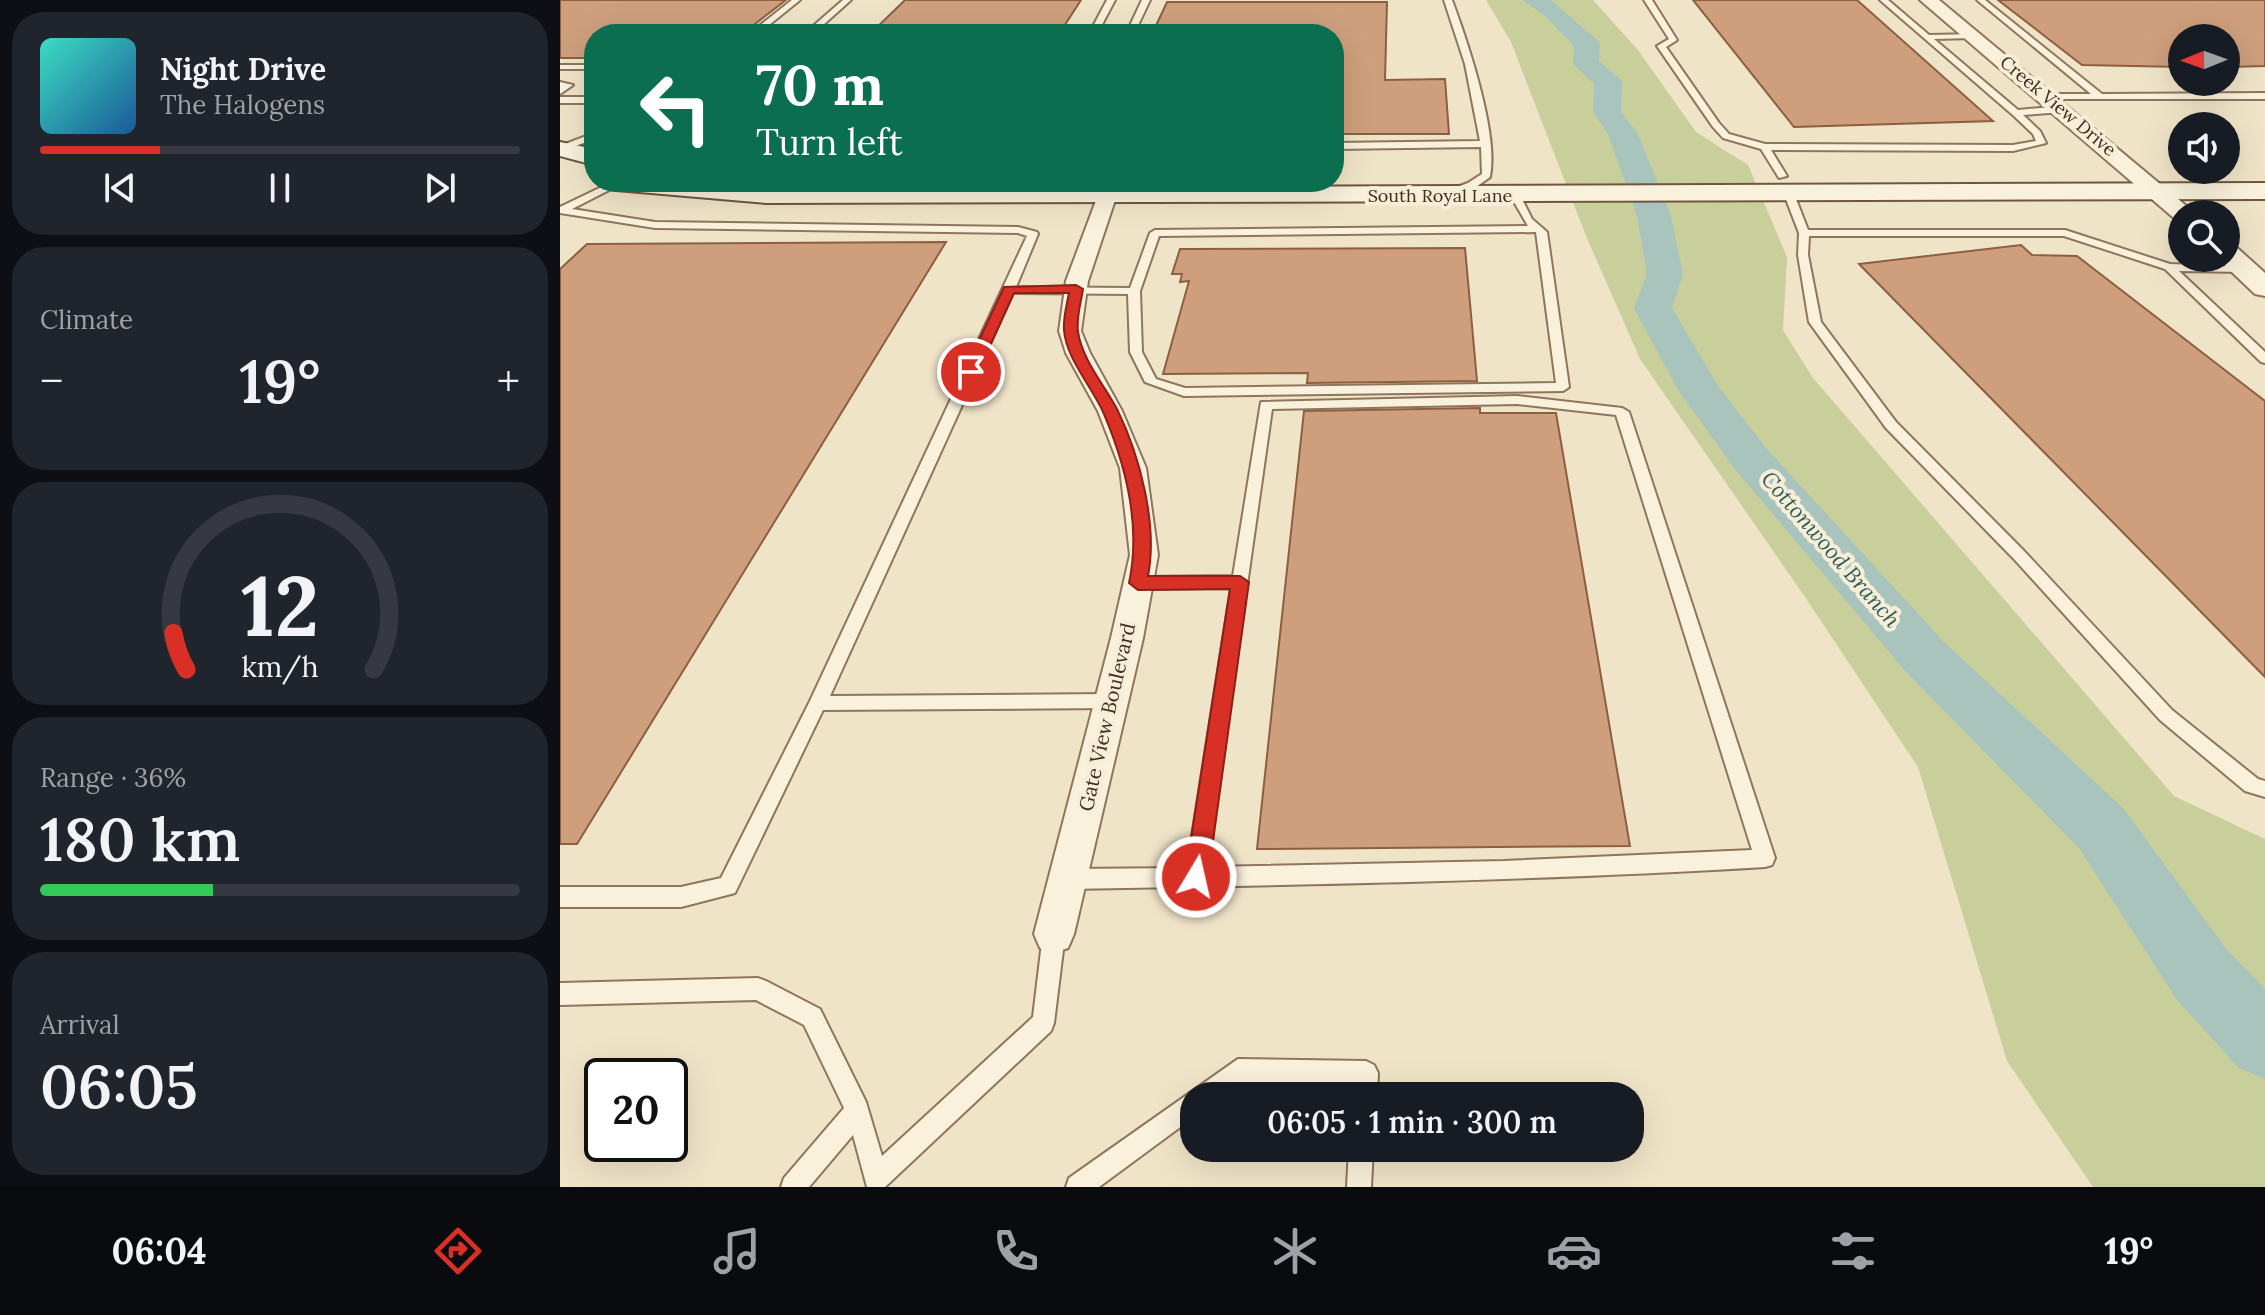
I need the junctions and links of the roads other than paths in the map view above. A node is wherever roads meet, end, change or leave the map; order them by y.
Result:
1 (796, 0) edge
2 (847, 0) edge
3 (1111, 0) edge
4 (1146, 0) edge
5 (1448, 0) edge
6 (1648, 0) edge
7 (1884, 0) edge
8 (1929, 0) edge
9 (1981, 0) edge
10 (766, 24) edge
11 (819, 24) edge
12 (1098, 24) edge
13 (1135, 24) edge
14 (1973, 36) junction
15 (1925, 37) junction
16 (560, 67) edge
17 (584, 67) edge
18 (560, 85) edge
19 (560, 91) edge
20 (2265, 96) edge
21 (2100, 97) junction
22 (2225, 97) joint
23 (560, 100) edge
24 (584, 100) edge
25 (2056, 103) junction
26 (2015, 113) junction
27 (584, 140) edge
28 (1487, 144) junction
29 (1344, 146) edge
30 (1765, 147) junction
31 (560, 149) edge
32 (584, 155) edge
33 (560, 171) edge
34 (1487, 175) junction
35 (2265, 175) edge
36 (584, 176) edge
37 (1344, 176) edge
38 (2151, 184) junction
39 (1554, 185) junction
40 (1786, 185) junction
41 (2265, 191) edge
42 (597, 192) edge
43 (732, 192) edge
44 (972, 192) edge
45 (1108, 192) edge
46 (1219, 192) edge
47 (1515, 195) junction
48 (1440, 196) junction
49 (2169, 200) edge
50 (560, 210) edge
51 (1538, 229) junction
52 (1804, 233) junction
53 (2168, 267) edge
54 (2174, 272) edge
55 (1076, 289) junction
56 (1009, 290) junction
57 (1134, 291) junction
58 (2265, 359) edge
59 (1240, 582) junction
60 (1138, 583) junction
61 (1112, 701) junction
62 (818, 703) junction
63 (2265, 789) edge
64 (1196, 877) junction
65 (1068, 879) junction
66 (560, 897) edge
67 (1054, 934) joint
68 (560, 994) edge
69 (1223, 1082) edge
70 (1366, 1082) edge
71 (858, 1110) junction
72 (1180, 1113) edge
73 (1360, 1162) edge
74 (878, 1183) edge
75 (793, 1187) edge
76 (1078, 1187) edge
77 (1359, 1187) edge

1 - 10 lane
2 - 11 lane
3 - 12 lane
4 - 13 lane
5 - 28 lane
6 - 30 lane
7 - 15 lane
8 - 14 street, Creek View Drive
9 - 21 lane
14 - 15 lane
14 - 25 street, Creek View Drive
15 - 26 lane
16 - 17 lane
18 - 19 lane
20 - 22 lane
21 - 22 lane
21 - 25 lane
23 - 24 lane
25 - 26 lane
25 - 38 street, Creek View Drive
26 - 30 lane
27 - 31 lane
28 - 29 lane
28 - 34 lane
30 - 40 lane
31 - 32 main road
33 - 36 main road
34 - 37 main road, South Royal Lane
34 - 39 main road, South Royal Lane
34 - 48 lane
35 - 38 main road, South Royal Lane
38 - 40 main road, South Royal Lane
38 - 40 main road, South Royal Lane
38 - 41 main road, South Royal Lane
38 - 49 street, Creek View Drive
39 - 40 main road, South Royal Lane
39 - 47 main road, South Royal Lane
40 - 52 lane
42 - 50 lane
43 - 44 main road, South Royal Lane
45 - 55 street, Gate View Boulevard
46 - 48 main road, South Royal Lane
47 - 48 main road, South Royal Lane
47 - 51 lane
50 - 56 lane
51 - 57 lane
51 - 57 lane
52 - 53 lane
52 - 63 lane
54 - 58 lane
55 - 56 lane
55 - 57 lane
55 - 60 street, Gate View Boulevard
56 - 62 lane
59 - 60 lane
59 - 64 lane
59 - 64 lane
60 - 61 street, Gate View Boulevard
61 - 62 lane
61 - 65 street, Gate View Boulevard
62 - 66 lane
64 - 65 lane
65 - 67 street, Gate View Boulevard
67 - 74 lane
68 - 71 lane
69 - 70 lane
71 - 74 lane
71 - 75 lane
72 - 76 lane
73 - 77 lane

